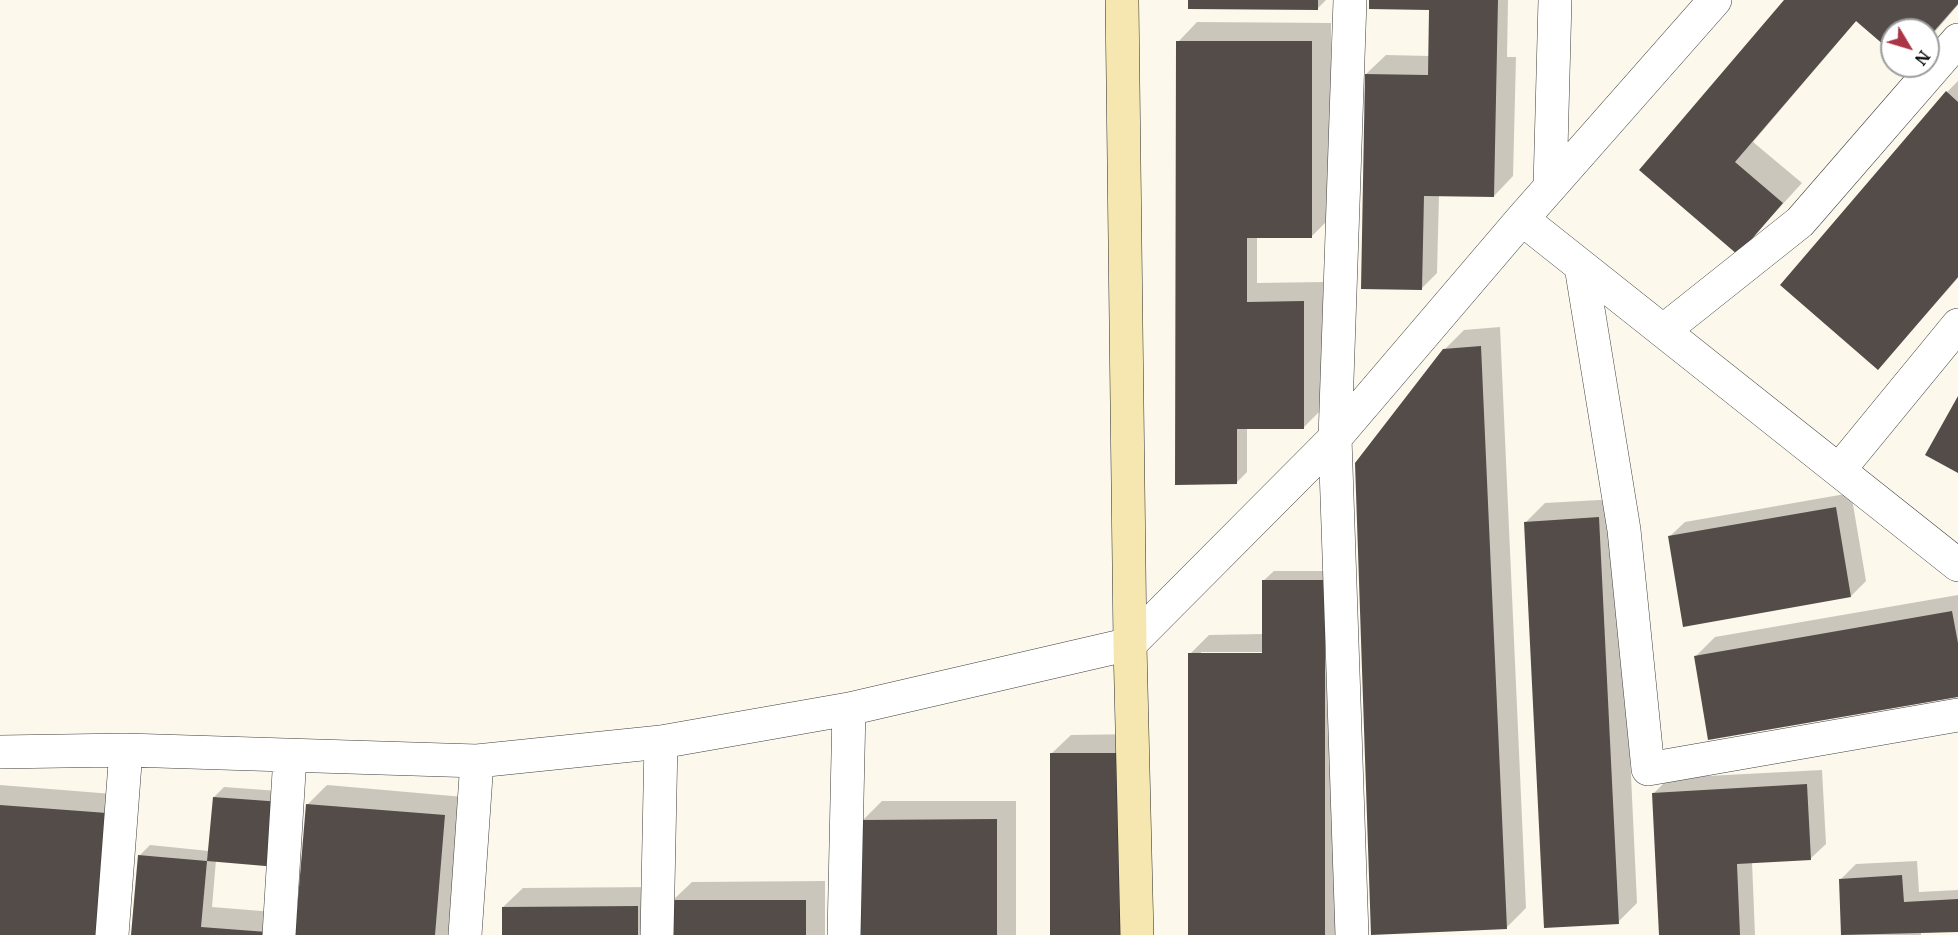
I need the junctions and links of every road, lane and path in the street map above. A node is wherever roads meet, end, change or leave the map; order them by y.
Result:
1 (1122, 0) edge
2 (1350, 0) edge
3 (1555, 0) edge
4 (1715, 0) edge
5 (1958, 40) edge
6 (1550, 187) junction
7 (1522, 219) junction
8 (1581, 266) junction
9 (1958, 325) edge
10 (1663, 331) junction
11 (1335, 438) junction
12 (1839, 470) junction
13 (1958, 565) edge
14 (1130, 644) junction
15 (849, 709) junction
16 (1958, 715) edge
17 (661, 742) junction
18 (126, 750) junction
19 (0, 752) edge
20 (290, 756) junction
21 (477, 761) junction
22 (112, 935) edge
23 (279, 935) edge
24 (465, 935) edge
25 (657, 935) edge
26 (844, 935) edge
27 (1137, 935) edge
28 (1352, 935) edge

1 - 14 street
2 - 11 street
3 - 6 street
4 - 6 street
5 - 10 street
6 - 7 street
7 - 8 street
7 - 11 street
8 - 10 street
8 - 16 street
9 - 12 street
10 - 12 street
11 - 14 street
11 - 28 street
12 - 13 street
14 - 15 street
14 - 27 street
15 - 17 street
15 - 26 street
17 - 21 street
17 - 25 street
18 - 19 street
18 - 20 street
18 - 22 street
20 - 21 street
20 - 23 street
21 - 24 street

